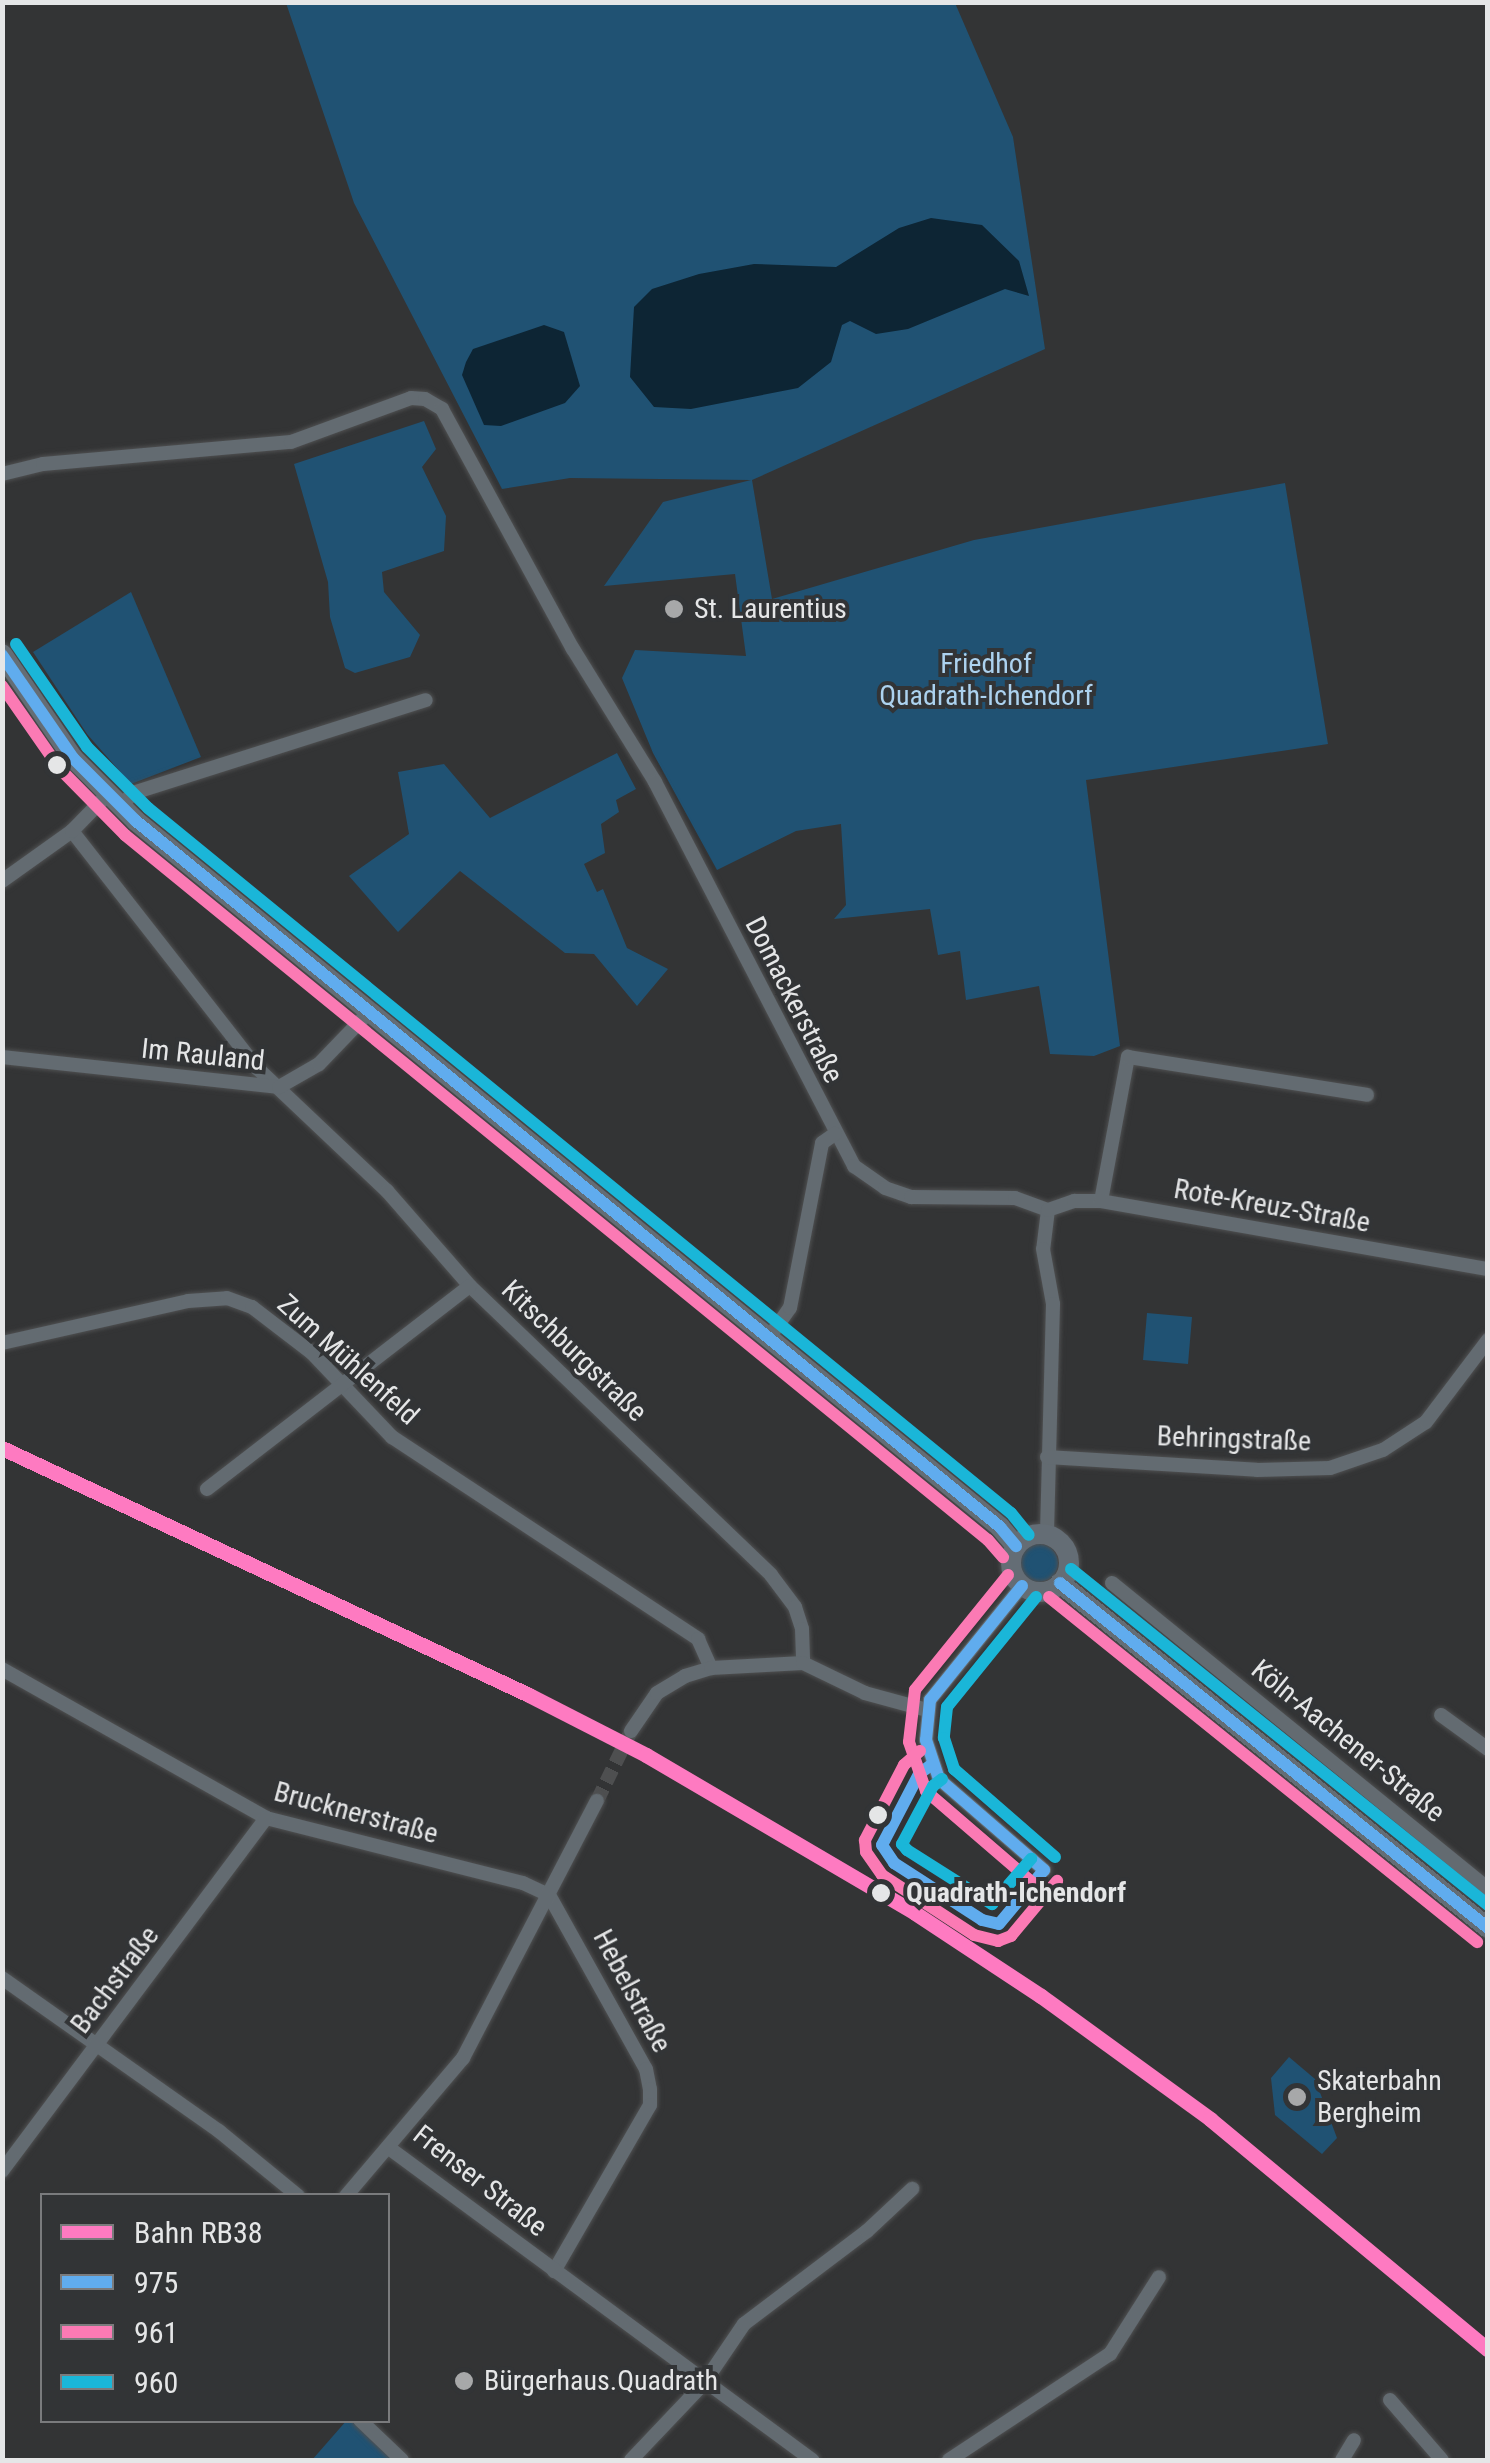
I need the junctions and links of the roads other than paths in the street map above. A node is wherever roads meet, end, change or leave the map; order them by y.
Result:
1 (2, 474) edge
2 (2, 654) edge
3 (426, 700) dead end
4 (114, 801) junction
5 (72, 831) junction
6 (2, 882) edge
7 (370, 1012) junction
8 (2, 1057) edge
9 (280, 1087) junction
10 (1367, 1095) dead end
11 (836, 1134) junction
12 (1101, 1201) junction
13 (1048, 1210) junction
14 (1488, 1269) edge
15 (470, 1286) junction
16 (768, 1339) junction
17 (1488, 1340) edge
18 (2, 1343) edge
19 (345, 1386) junction
20 (1047, 1456) junction
21 (207, 1489) dead end
22 (1047, 1534) junction
23 (1016, 1546) junction
24 (1060, 1583) junction
25 (1112, 1583) dead end
26 (1022, 1586) junction
27 (1174, 1636) junction
28 (1144, 1650) junction
29 (803, 1664) junction
30 (2, 1668) edge
31 (711, 1668) junction
32 (927, 1710) junction
33 (1442, 1715) dead end
34 (631, 1732) tunnel mouth
35 (1488, 1749) edge
36 (597, 1801) tunnel mouth
37 (266, 1818) junction
38 (1044, 1870) dead end
39 (1488, 1888) edge
40 (549, 1895) junction
41 (1488, 1928) edge
42 (2, 1978) edge
43 (97, 2046) junction
44 (389, 2148) junction
45 (2, 2171) edge
46 (912, 2189) dead end
47 (294, 2193) edge
48 (349, 2193) edge
49 (554, 2271) junction
50 (1159, 2277) dead end
51 (704, 2383) junction
52 (1390, 2400) dead end
53 (363, 2423) edge
54 (1354, 2440) dead end
55 (402, 2460) edge
56 (631, 2460) edge
57 (812, 2460) edge
58 (949, 2460) edge
59 (1342, 2460) edge
60 (1442, 2460) edge

1 - 11 street, Domackerstraße
2 - 4 main road
3 - 4 street
4 - 5 street
4 - 7 main road
5 - 6 street
5 - 9 street, Kitschburgstraße
7 - 9 street, Im Rauland
7 - 16 main road
8 - 9 street, Im Rauland
9 - 15 street, Kitschburgstraße
10 - 12 street
11 - 13 street, Domackerstraße
11 - 16 street
12 - 13 street, Rote-Kreuz-Straße
12 - 14 street, Rote-Kreuz-Straße
13 - 20 street
15 - 19 street
15 - 29 street, Kitschburgstraße
16 - 23 main road
17 - 20 street, Behringstraße
18 - 19 street, Zum Mühlenfeld
19 - 21 street
19 - 31 street, Zum Mühlenfeld
20 - 22 street
22 - 23 main road
22 - 24 main road
23 - 26 main road
24 - 26 main road
24 - 28 main road, Köln-Aachener-Straße
25 - 27 street, Köln-Aachener-Straße
26 - 32 street
27 - 28 street
27 - 39 street, Köln-Aachener-Straße
28 - 41 main road, Köln-Aachener-Straße
29 - 31 street
29 - 32 street
30 - 37 street, Brucknerstraße
31 - 34 street
32 - 38 street
33 - 35 street
36 - 40 street, Frenser Straße
37 - 40 street, Brucknerstraße
37 - 43 street, Bachstraße
40 - 44 street, Frenser Straße
40 - 49 street, Hebelstraße
42 - 43 street
43 - 45 street, Bachstraße
43 - 47 street
44 - 48 street
44 - 49 street, Frenser Straße
46 - 51 street
49 - 51 street, Frenser Straße
50 - 58 street
51 - 56 street
51 - 57 street, Frenser Straße
52 - 60 street
53 - 55 street
54 - 59 street

